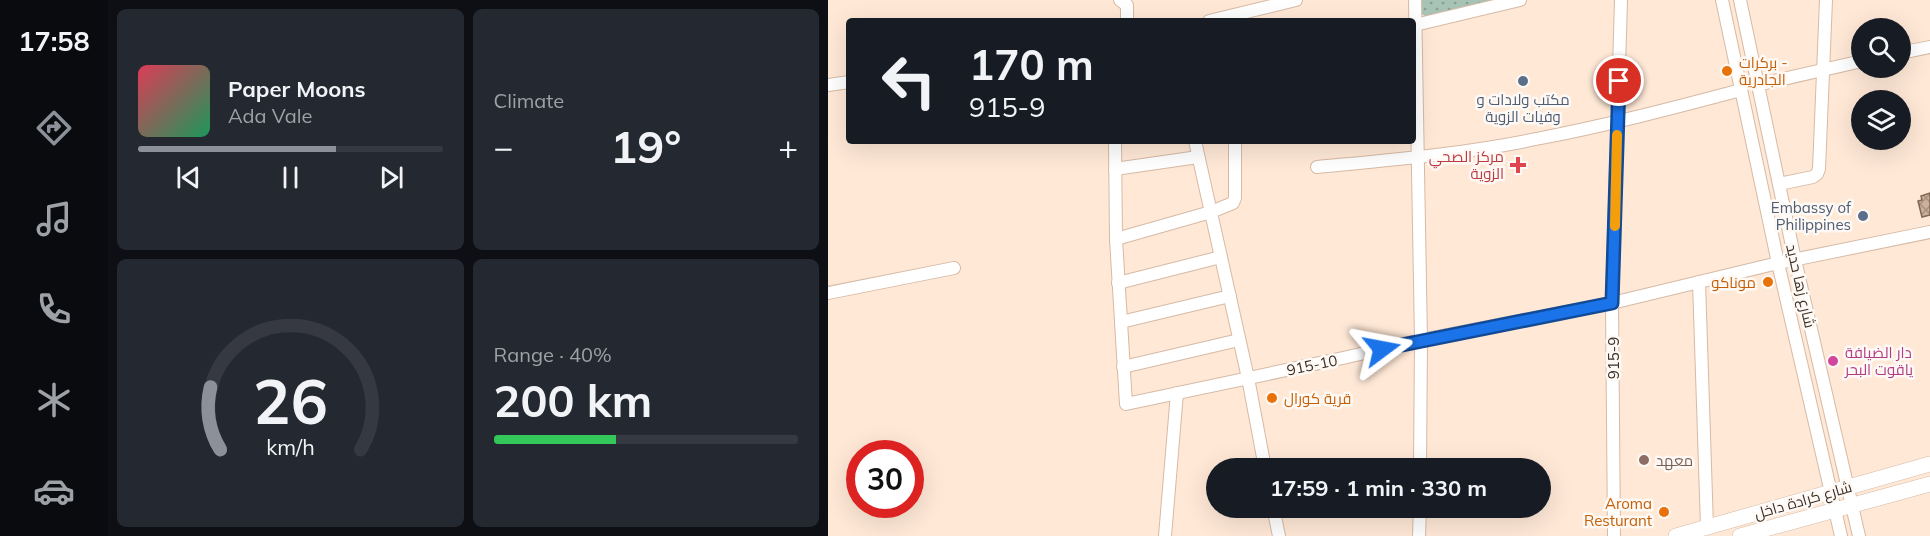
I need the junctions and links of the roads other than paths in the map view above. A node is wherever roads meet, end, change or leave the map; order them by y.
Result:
1 (1119, 0) edge
2 (1296, 0) edge
3 (1415, 0) edge
4 (1520, 0) edge
5 (1621, 0) edge
6 (1722, 0) edge
7 (1740, 0) edge
8 (1826, 0) edge
9 (1127, 18) edge
10 (1235, 18) edge
11 (1415, 18) edge
12 (1416, 25) edge
13 (1930, 47) edge
14 (1911, 51) edge
15 (1851, 63) edge
16 (1416, 69) edge
17 (1823, 69) junction
18 (846, 82) edge
19 (1757, 84) junction
20 (828, 85) edge
21 (1741, 90) junction
22 (1618, 122) junction
23 (1115, 144) edge
24 (1196, 144) edge
25 (1235, 144) edge
26 (1198, 157) junction
27 (1418, 158) junction
28 (1317, 167) dead end
29 (1115, 169) junction
30 (1779, 184) junction
31 (1211, 212) junction
32 (1930, 232) edge
33 (1116, 239) junction
34 (1221, 257) junction
35 (1795, 260) junction
36 (1778, 263) junction
37 (954, 268) dead end
38 (1699, 282) junction
39 (1118, 283) junction
40 (828, 293) edge
41 (1230, 296) junction
42 (1612, 303) junction
43 (1121, 322) junction
44 (1239, 340) junction
45 (1421, 340) junction
46 (1123, 367) junction
47 (1248, 378) junction
48 (1177, 393) junction
49 (1263, 458) edge
50 (1420, 458) edge
51 (1930, 464) edge
52 (1930, 484) edge
53 (1849, 486) junction
54 (1831, 492) junction
55 (1853, 505) junction
56 (1836, 510) junction
57 (1275, 518) edge
58 (1419, 518) edge
59 (1707, 527) junction
60 (1165, 536) edge
61 (1279, 536) edge
62 (1419, 536) edge
63 (1614, 536) edge
64 (1676, 536) edge
65 (1740, 536) edge
66 (1841, 536) edge
67 (1859, 536) edge

1 - 9 street
2 - 10 street
3 - 11 street
4 - 12 street
5 - 22 street, 915-9
6 - 21 street, شارع زها حديد
7 - 19 street, شارع زها حديد
8 - 17 street
13 - 14 street
15 - 17 street
16 - 27 street
17 - 19 street
17 - 30 street
18 - 20 street
19 - 30 street, شارع زها حديد
21 - 22 street
21 - 36 street, شارع زها حديد
22 - 27 street
22 - 42 street, 915-9
23 - 29 street
24 - 26 street
25 - 31 street
26 - 29 street
26 - 31 street
27 - 28 street
27 - 45 street
29 - 33 street
30 - 35 street, شارع زها حديد
31 - 33 street
31 - 34 street
32 - 35 street, 915-10
33 - 39 street
34 - 39 street
34 - 41 street
35 - 36 street, 915-10
35 - 53 street, شارع زها حديد
36 - 38 street, 915-10
36 - 54 street, شارع زها حديد
37 - 40 street
38 - 42 street, 915-10
38 - 59 street
39 - 43 street
41 - 43 street
41 - 44 street
42 - 45 street, 915-10
42 - 63 street, 915-9
43 - 46 street
44 - 46 street
44 - 47 street
45 - 47 street, 915-10
45 - 50 street
46 - 48 street, 915-10
47 - 48 street, 915-10
47 - 49 street
48 - 60 street
51 - 53 main road, شارع كرادة داخل
52 - 55 main road, شارع كرادة داخل
53 - 54 main road, شارع كرادة داخل
53 - 55 street, شارع زها حديد
54 - 56 street, شارع زها حديد
54 - 59 main road, شارع كرادة داخل
55 - 56 main road, شارع كرادة داخل
55 - 67 street, شارع زها حديد
56 - 65 main road, شارع كرادة داخل
56 - 66 street, شارع زها حديد
57 - 61 street
58 - 62 street
59 - 64 main road, شارع كرادة داخل

